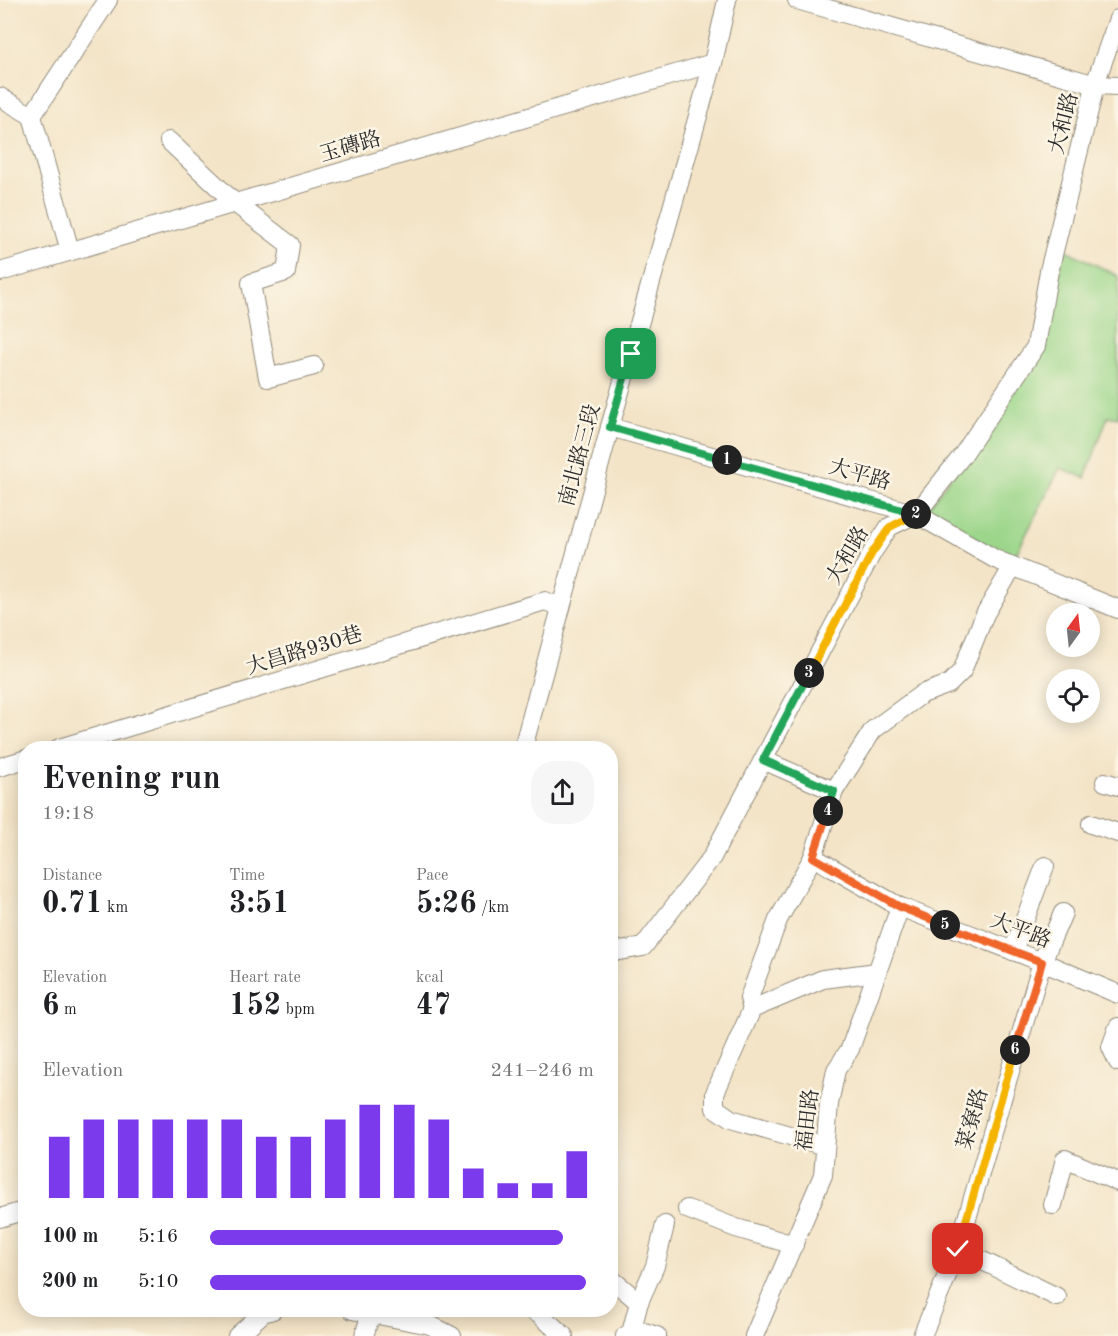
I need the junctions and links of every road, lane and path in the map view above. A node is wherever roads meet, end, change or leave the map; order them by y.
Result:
1 (108, 0) edge
2 (727, 0) edge
3 (797, 0) edge
4 (1118, 19) edge
5 (713, 63) junction
6 (1096, 85) junction
7 (1118, 86) edge
8 (0, 97) edge
9 (32, 116) junction
10 (169, 141) dead end
11 (235, 203) junction
12 (70, 251) junction
13 (0, 272) edge
14 (314, 366) dead end
15 (610, 427) junction
16 (916, 514) junction
17 (1013, 566) junction
18 (561, 607) junction
19 (1118, 609) edge
20 (82, 741) edge
21 (525, 741) edge
22 (763, 760) junction
23 (18, 761) edge
24 (0, 767) edge
25 (834, 791) junction
26 (1091, 824) dead end
27 (1118, 833) edge
28 (813, 857) junction
29 (1045, 866) dead end
30 (900, 907) junction
31 (1063, 913) dead end
32 (618, 950) edge
33 (1013, 951) junction
34 (1042, 962) junction
35 (877, 972) junction
36 (1118, 994) edge
37 (752, 1009) junction
38 (1118, 1027) edge
39 (1118, 1062) edge
40 (825, 1146) junction
41 (1118, 1182) edge
42 (1053, 1205) dead end
43 (687, 1209) dead end
44 (18, 1212) edge
45 (0, 1218) edge
46 (665, 1226) dead end
47 (794, 1245) junction
48 (958, 1249) junction
49 (618, 1285) edge
50 (1057, 1297) dead end
51 (639, 1302) junction
52 (258, 1317) edge
53 (370, 1317) edge
54 (393, 1317) edge
55 (542, 1317) edge
56 (628, 1335) edge
57 (237, 1336) edge
58 (364, 1336) edge
59 (452, 1336) edge
60 (564, 1336) edge
61 (657, 1336) edge
62 (754, 1336) edge
63 (922, 1336) edge

1 - 9 street
2 - 5 street, 南北路三段
3 - 6 street
4 - 6 street, 大和路
5 - 11 street, 玉磚路
5 - 15 street, 南北路三段
6 - 7 street
6 - 16 street, 大和路
8 - 9 street
9 - 12 street
10 - 11 street
11 - 12 street, 玉磚路
11 - 14 street
12 - 13 street, 玉磚路
15 - 16 street, 大平路
15 - 18 street, 南北路三段
16 - 17 street, 大平路
16 - 22 street, 大和路
17 - 19 street, 大平路
17 - 25 street
18 - 20 street, 大昌路930巷
18 - 21 street, 南北路三段
22 - 25 street
22 - 32 street, 大和路
23 - 24 street
25 - 28 street
26 - 27 street
28 - 30 street, 大平路
28 - 37 street
29 - 33 street
30 - 33 street, 大平路
30 - 35 street, 福田路
31 - 34 street, 菜寮路
33 - 34 street, 大平路
34 - 36 street, 大平路
34 - 48 street, 菜寮路
35 - 37 street
35 - 40 street, 福田路
37 - 40 street
38 - 39 street
40 - 47 street, 福田路
41 - 42 street
43 - 47 street
44 - 45 street
46 - 51 street
47 - 62 street, 福田路
48 - 50 street
48 - 63 street, 菜寮路
49 - 51 street
51 - 56 street
52 - 57 street
53 - 58 street
54 - 59 street
55 - 60 street
56 - 61 street

